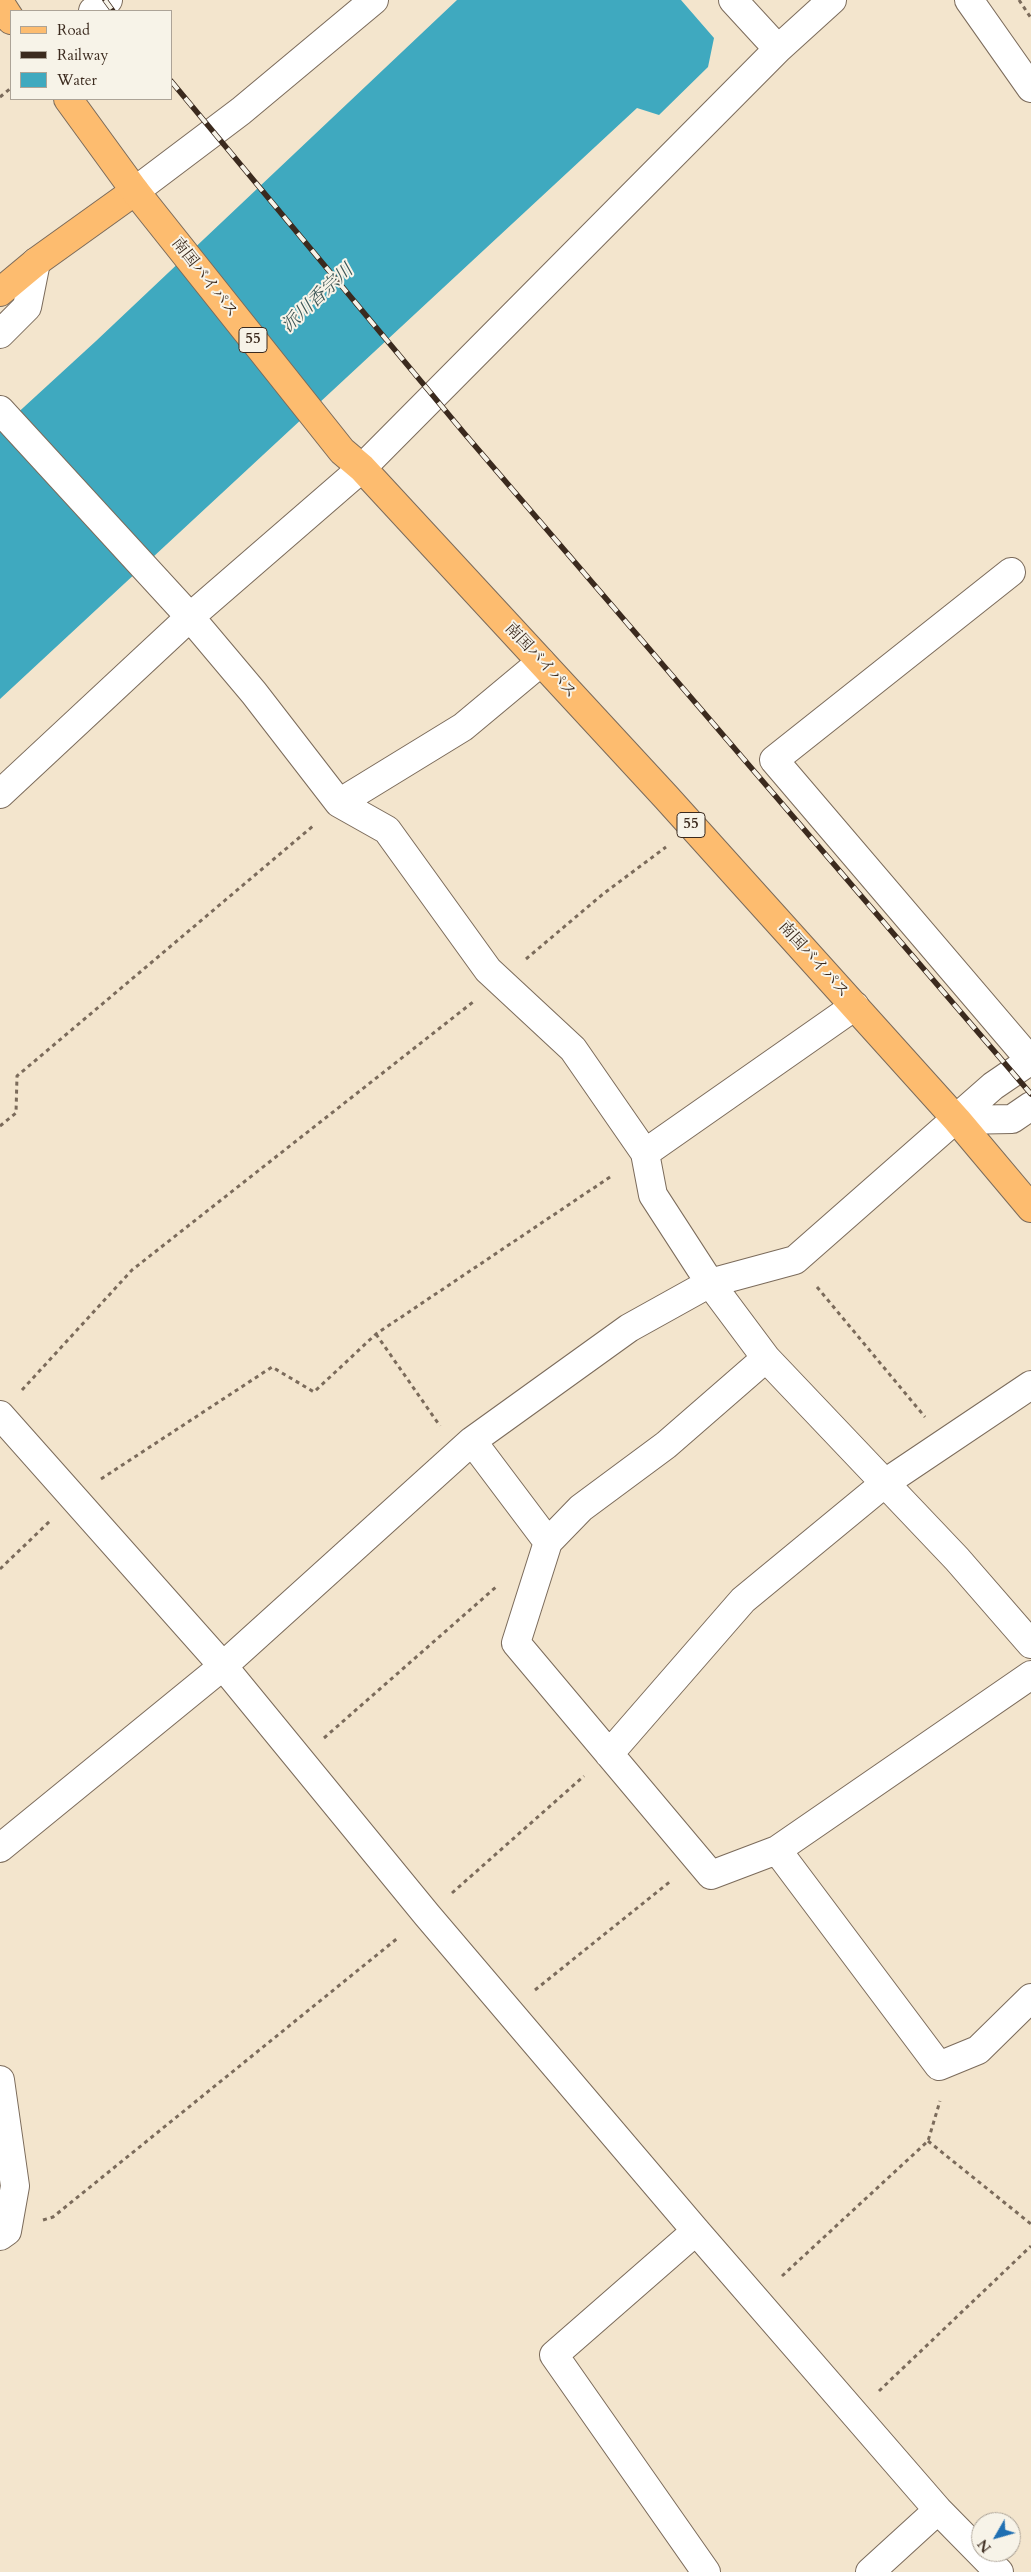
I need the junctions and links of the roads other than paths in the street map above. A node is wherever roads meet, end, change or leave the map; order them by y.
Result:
1 (108, 0) edge
2 (374, 0) edge
3 (733, 0) edge
4 (832, 0) edge
5 (969, 0) edge
6 (0, 3) edge
7 (94, 10) edge
8 (10, 18) edge
9 (778, 49) junction
10 (1031, 88) edge
11 (69, 100) edge
12 (135, 191) junction
13 (36, 262) junction
14 (0, 292) edge
15 (0, 334) edge
16 (0, 410) edge
17 (352, 459) junction
18 (1011, 572) dead end
19 (184, 611) junction
20 (542, 662) junction
21 (0, 794) edge
22 (340, 803) junction
23 (854, 1006) junction
24 (1031, 1060) edge
25 (1031, 1106) edge
26 (958, 1120) junction
27 (645, 1153) junction
28 (1031, 1208) edge
29 (710, 1283) junction
30 (766, 1358) junction
31 (1031, 1385) edge
32 (0, 1415) edge
33 (466, 1447) junction
34 (885, 1483) junction
35 (548, 1542) junction
36 (1031, 1644) edge
37 (223, 1666) junction
38 (1031, 1675) edge
39 (609, 1754) junction
40 (0, 1848) edge
41 (777, 1850) junction
42 (1031, 1998) edge
43 (0, 2080) edge
44 (696, 2232) junction
45 (3, 2233) edge
46 (938, 2510) junction
47 (706, 2572) edge
48 (870, 2572) edge
49 (999, 2572) edge

1 - 7 street
2 - 12 street
3 - 9 street
4 - 9 street
5 - 10 street
6 - 8 main road
9 - 17 street
11 - 12 main road, 南国バイパス / 55
12 - 13 main road
12 - 17 main road, 南国バイパス / 55
13 - 14 main road
13 - 15 street
16 - 19 street
17 - 19 street
17 - 20 main road, 南国バイパス / 55
18 - 24 street
19 - 21 street
19 - 22 street
20 - 22 street
20 - 23 main road, 南国バイパス / 55
22 - 27 street
23 - 26 main road, 南国バイパス / 55
23 - 27 street
24 - 26 street
25 - 26 street
26 - 28 main road, 南国バイパス / 55
26 - 29 street
27 - 29 street
29 - 30 street
29 - 33 street
30 - 34 street
30 - 35 street
31 - 34 street
32 - 37 street
33 - 35 street
33 - 37 street
34 - 36 street
34 - 39 street
35 - 39 street
37 - 40 street
37 - 44 street
38 - 41 street
39 - 41 street
41 - 42 street
43 - 45 street
44 - 46 street
44 - 47 street
46 - 48 street
46 - 49 street

